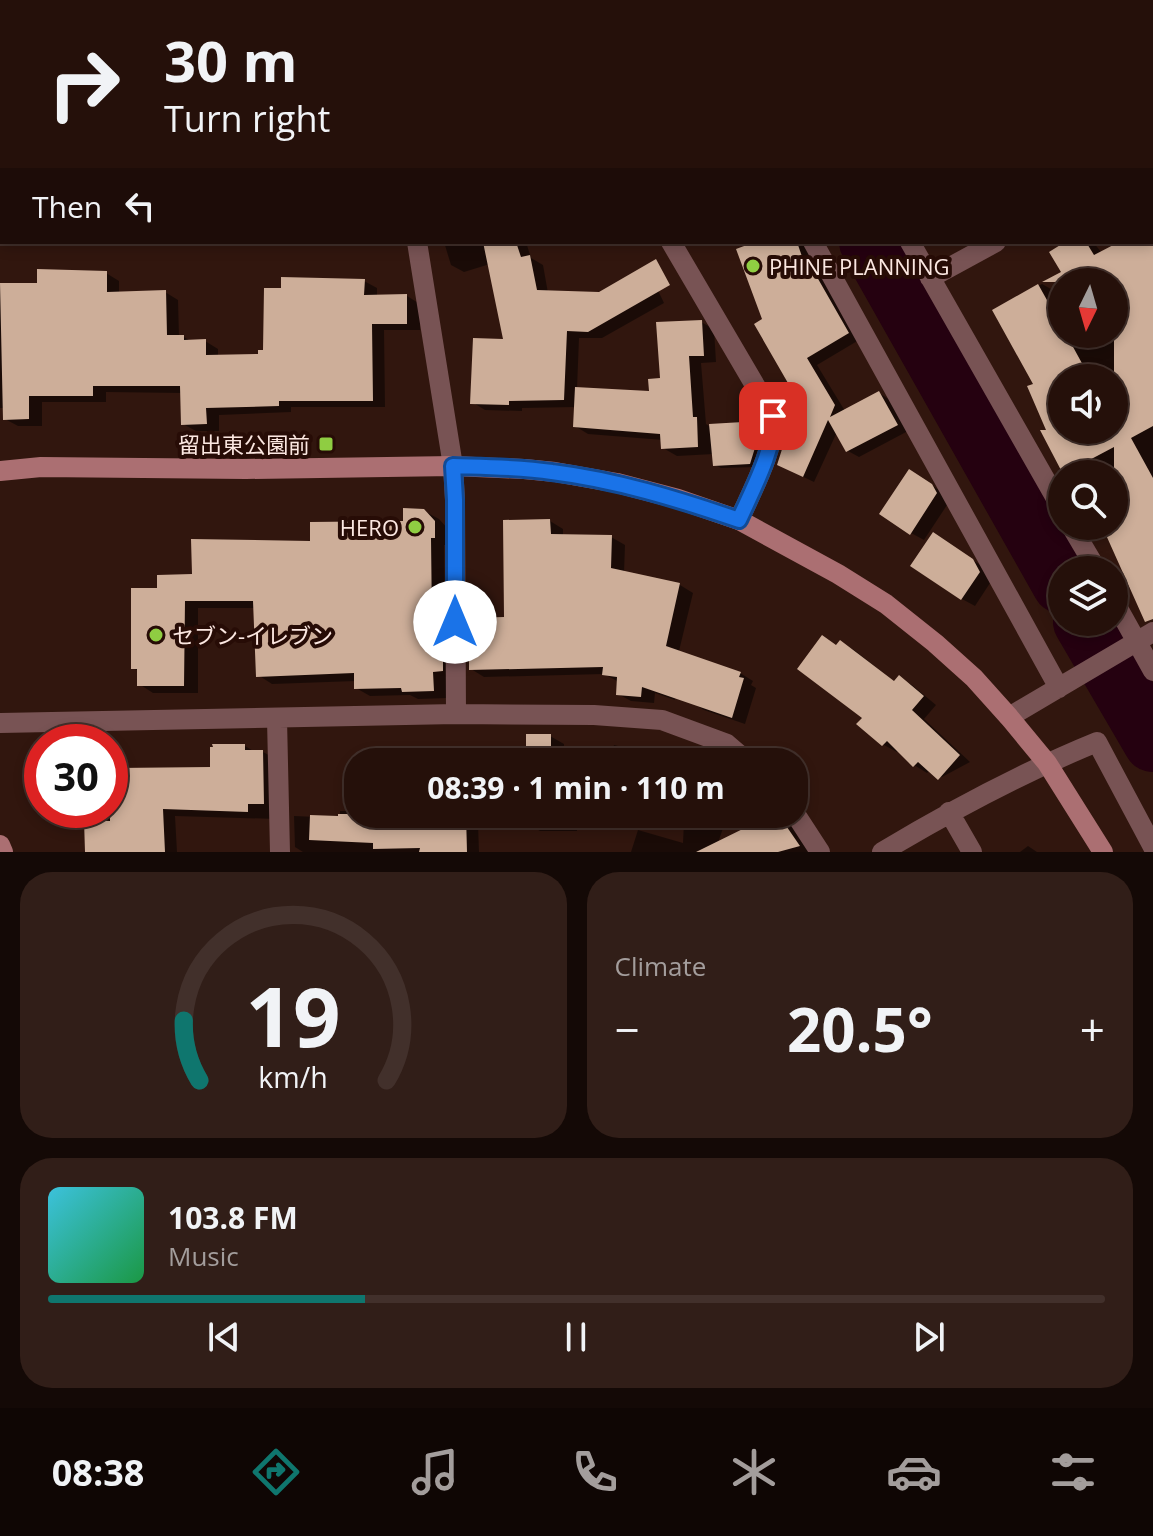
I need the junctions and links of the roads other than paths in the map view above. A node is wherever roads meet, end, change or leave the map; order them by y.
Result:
1 (417, 244) edge
2 (672, 244) edge
3 (814, 244) edge
4 (911, 244) edge
5 (992, 244) edge
6 (930, 278) junction
7 (453, 466) junction
8 (0, 471) edge
9 (1048, 484) edge
10 (739, 520) junction
11 (1128, 617) edge
12 (1145, 637) edge
13 (1153, 671) edge
14 (1059, 688) junction
15 (456, 714) junction
16 (1009, 717) junction
17 (277, 719) junction
18 (0, 723) edge
19 (732, 748) edge
20 (1047, 763) junction
21 (949, 812) junction
22 (804, 828) edge
23 (0, 845) edge
24 (1153, 847) edge
25 (3, 852) edge
26 (280, 852) edge
27 (820, 852) edge
28 (882, 852) edge
29 (972, 852) edge
30 (1103, 852) edge

1 - 7 street
2 - 10 street
3 - 14 street
4 - 6 street
5 - 6 street
6 - 9 street
7 - 8 street
7 - 10 street
7 - 15 street
10 - 16 street
11 - 12 street
12 - 13 street
12 - 14 street
14 - 16 street
15 - 17 street
15 - 19 street
16 - 20 street
17 - 18 street
17 - 26 street
20 - 21 street
20 - 24 street
20 - 30 street
21 - 28 street
21 - 29 street
22 - 27 street
23 - 25 street

